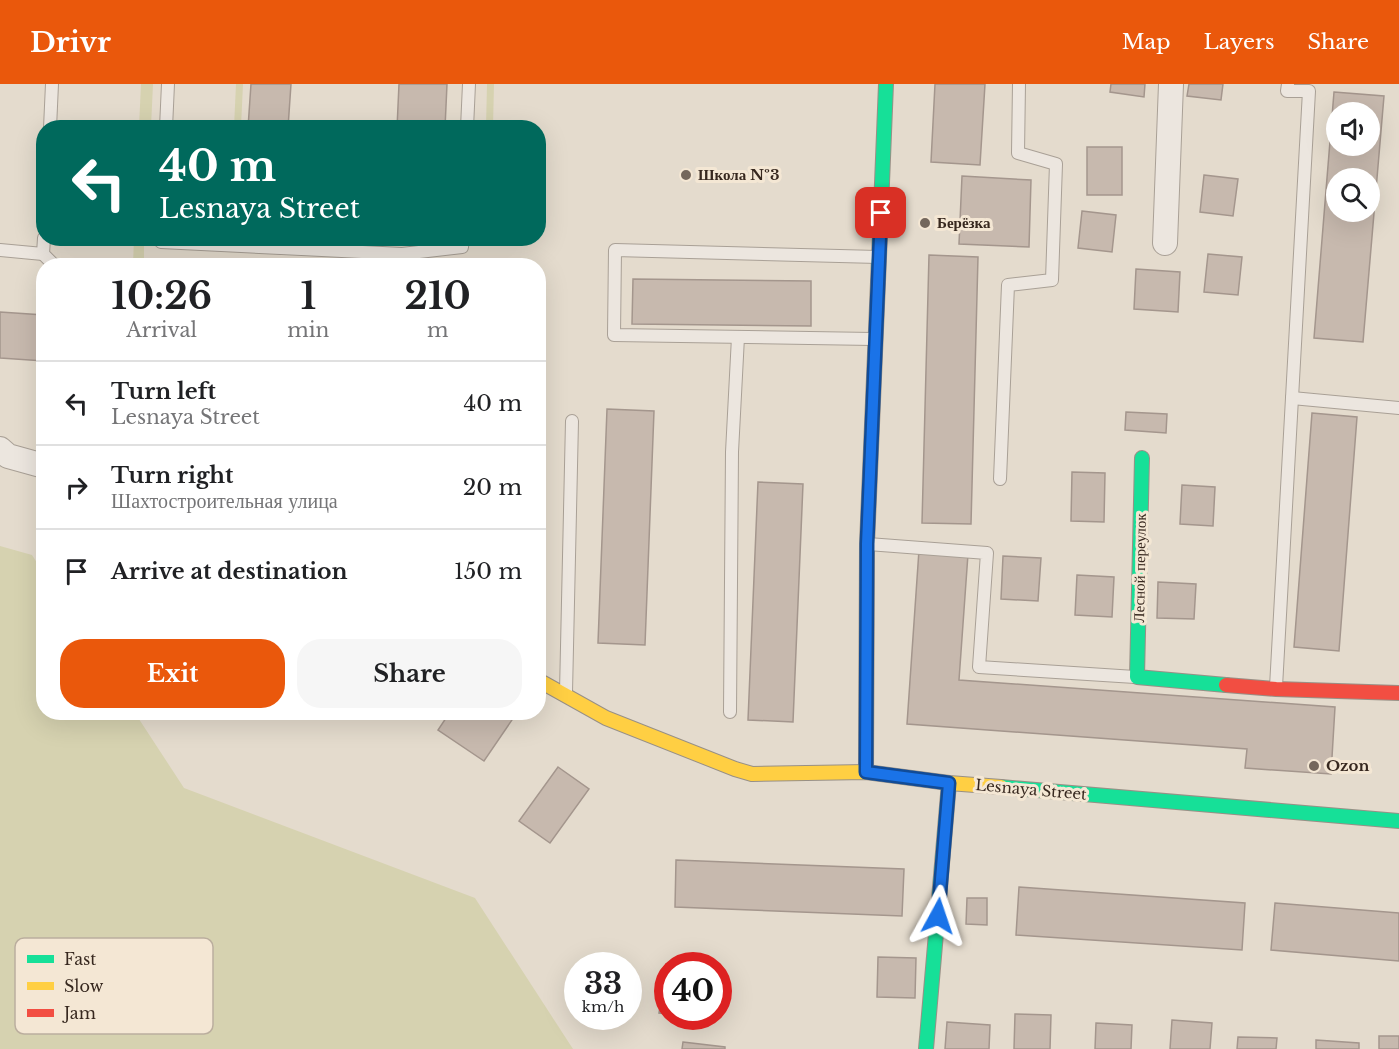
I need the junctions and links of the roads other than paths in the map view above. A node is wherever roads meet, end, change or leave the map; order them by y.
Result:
1 (52, 84) edge
2 (168, 84) edge
3 (469, 84) edge
4 (886, 84) edge
5 (1020, 84) edge
6 (1171, 84) edge
7 (1288, 84) edge
8 (50, 120) edge
9 (166, 120) edge
10 (467, 120) edge
11 (1166, 243) dead end
12 (44, 246) edge
13 (215, 246) edge
14 (462, 246) edge
15 (0, 250) edge
16 (44, 254) junction
17 (879, 257) junction
18 (48, 258) edge
19 (375, 258) edge
20 (411, 258) edge
21 (738, 337) junction
22 (876, 339) junction
23 (1292, 398) junction
24 (1399, 408) edge
25 (572, 421) dead end
26 (0, 448) edge
27 (1142, 458) dead end
28 (36, 464) edge
29 (1000, 479) dead end
30 (867, 544) junction
31 (1137, 677) junction
32 (546, 685) edge
33 (1276, 689) junction
34 (1399, 693) edge
35 (566, 696) junction
36 (730, 712) dead end
37 (866, 772) junction
38 (949, 783) junction
39 (1399, 820) edge
40 (926, 1049) edge

1 - 8 lane
2 - 9 lane
3 - 10 lane
4 - 17 street
5 - 29 lane
6 - 11 street
7 - 23 lane
12 - 16 lane
13 - 19 lane
14 - 20 lane
15 - 16 lane
16 - 18 lane
17 - 21 lane
17 - 22 street
21 - 22 lane
21 - 36 lane
22 - 30 street
23 - 24 lane
23 - 33 lane
25 - 35 lane
26 - 28 street
27 - 31 street, Лесной переулок
30 - 31 lane
30 - 37 street
31 - 33 street
32 - 35 street, Lesnaya Street
33 - 34 street
35 - 37 street, Lesnaya Street
37 - 38 street, Lesnaya Street
38 - 39 street, Lesnaya Street
38 - 40 street

